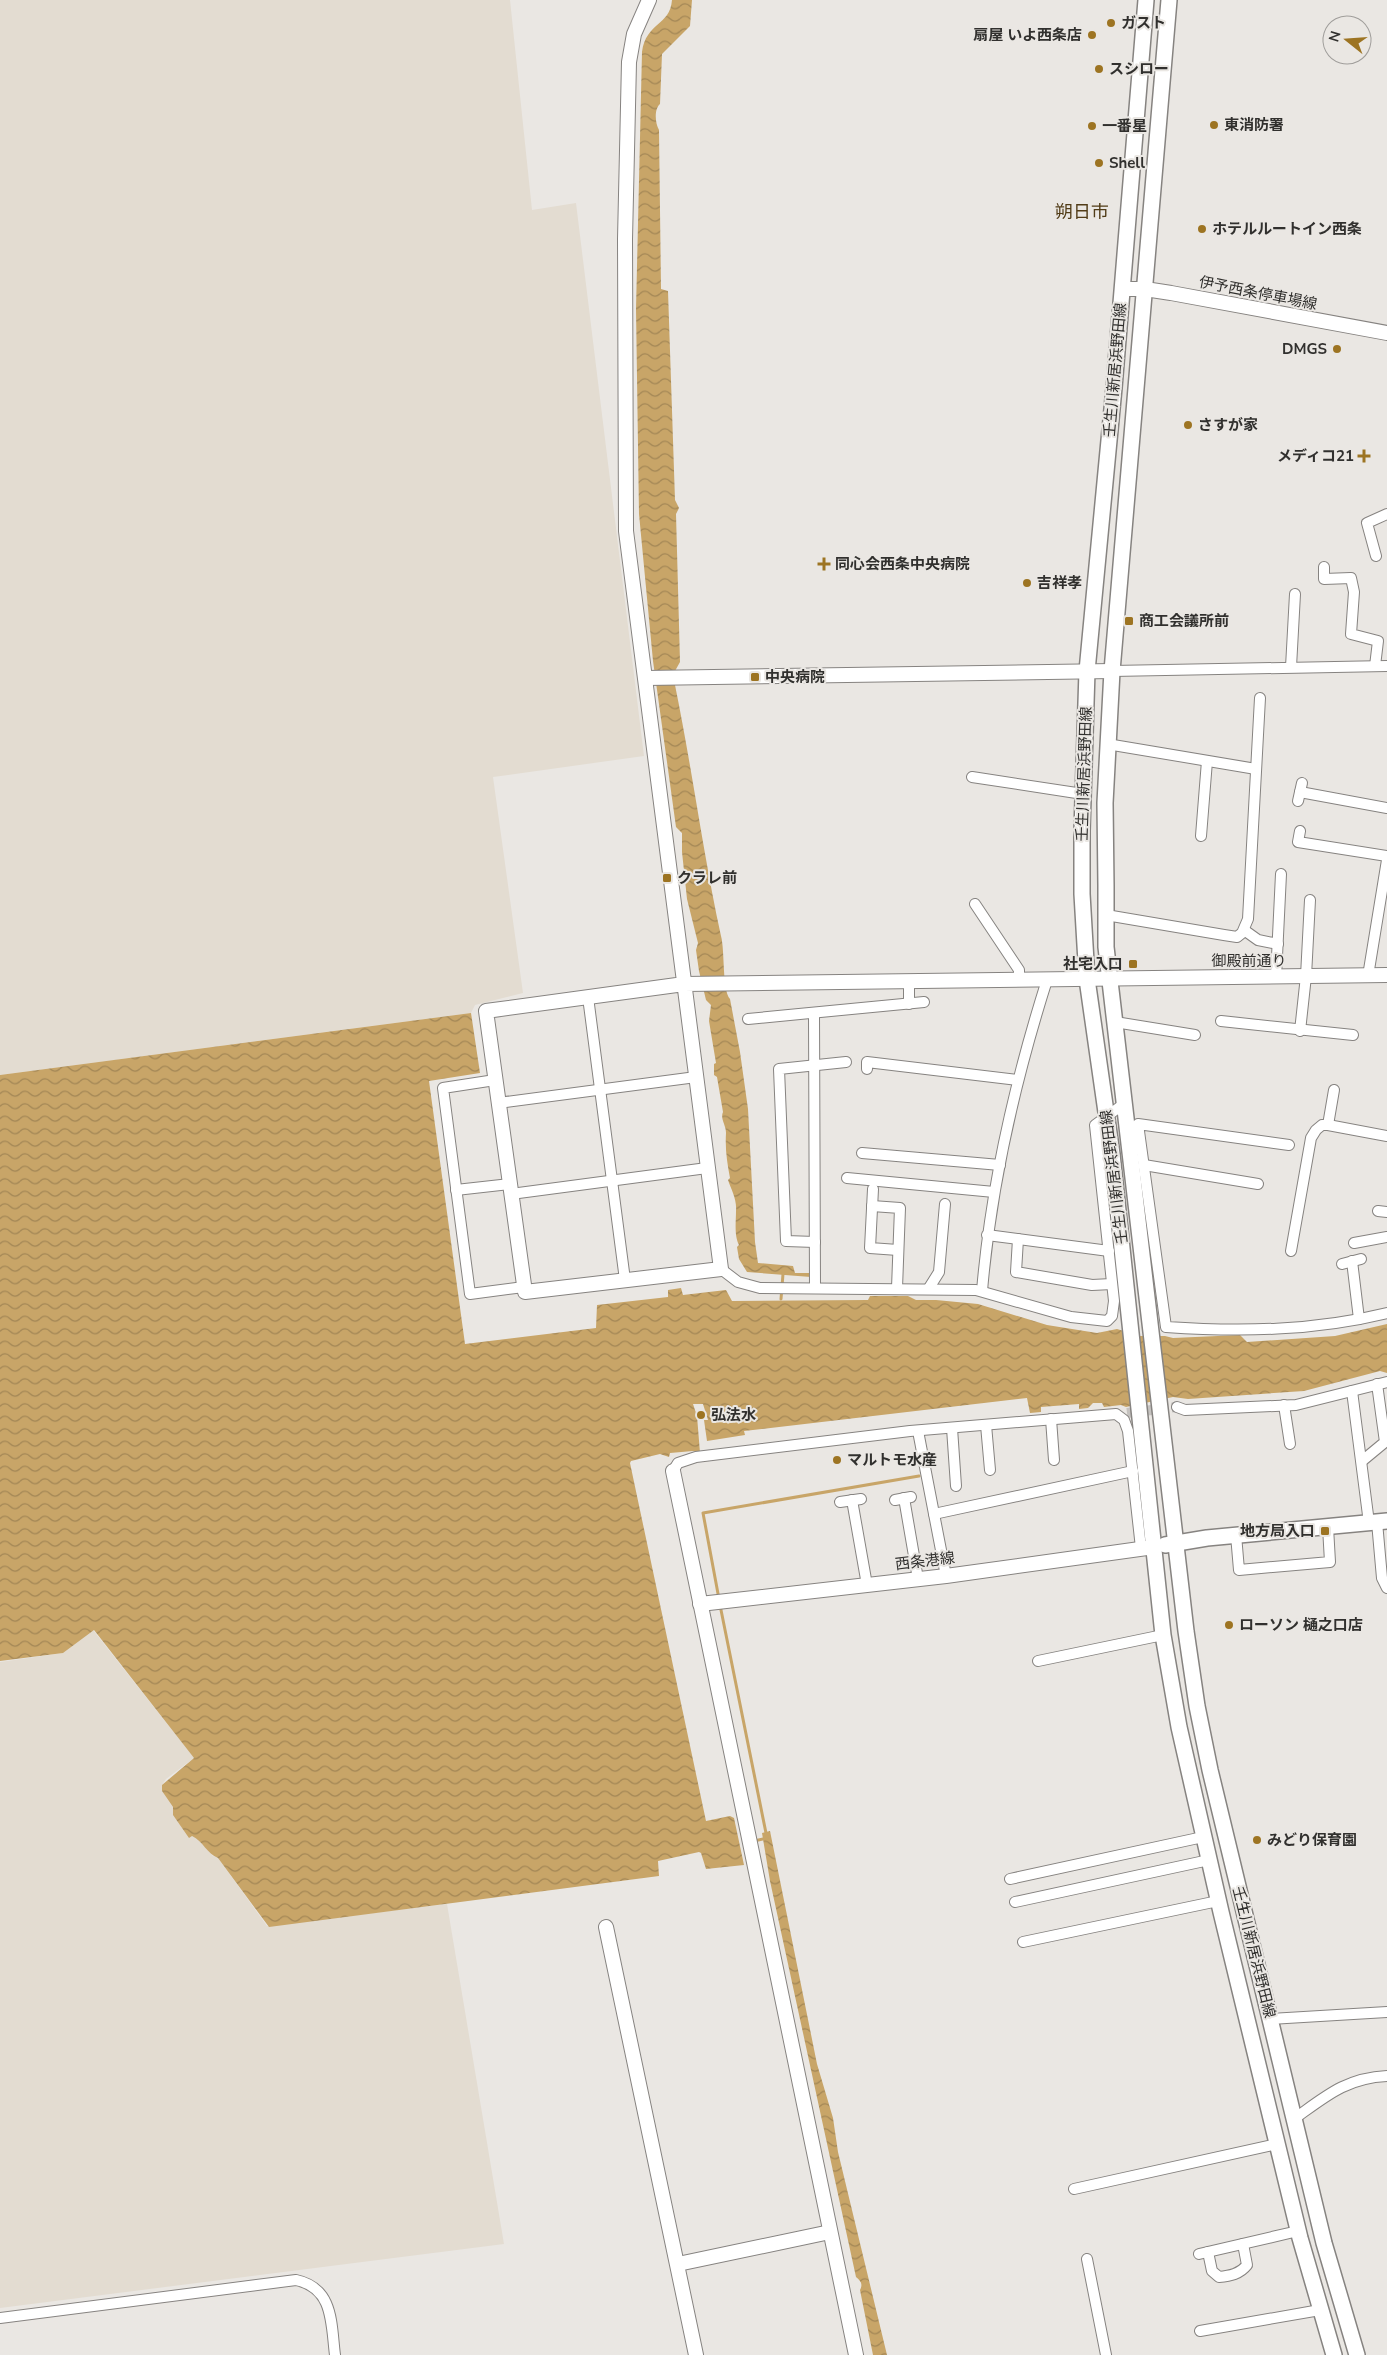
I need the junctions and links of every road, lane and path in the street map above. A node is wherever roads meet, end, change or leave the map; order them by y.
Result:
1 (649, 0) edge
2 (1146, 0) edge
3 (1168, 0) edge
4 (1122, 289) junction
5 (1145, 289) junction
6 (1387, 333) edge
7 (1387, 514) edge
8 (1376, 556) dead end
9 (1324, 567) dead end
10 (1295, 594) dead end
11 (1376, 666) junction
12 (1387, 666) edge
13 (1291, 667) junction
14 (1088, 671) junction
15 (1112, 671) junction
16 (649, 678) junction
17 (1260, 698) dead end
18 (1107, 744) junction
19 (1207, 761) junction
20 (1256, 769) junction
21 (972, 777) dead end
22 (1300, 792) dead end
23 (1083, 794) junction
24 (1387, 808) edge
25 (1300, 831) dead end
26 (1201, 836) dead end
27 (1387, 856) edge
28 (1387, 860) edge
29 (1281, 874) dead end
30 (1310, 900) dead end
31 (975, 904) dead end
32 (1106, 915) junction
33 (1244, 930) junction
34 (1278, 944) junction
35 (1387, 975) edge
36 (1306, 976) junction
37 (1368, 976) junction
38 (1276, 977) junction
39 (1111, 978) junction
40 (1087, 979) junction
41 (1019, 980) junction
42 (1047, 980) junction
43 (909, 981) junction
44 (689, 984) junction
45 (588, 997) junction
46 (924, 1002) dead end
47 (909, 1004) junction
48 (814, 1014) junction
49 (748, 1019) dead end
50 (1221, 1021) dead end
51 (1115, 1022) junction
52 (1300, 1031) junction
53 (1195, 1035) dead end
54 (1353, 1035) dead end
55 (846, 1062) dead end
56 (813, 1064) junction
57 (867, 1069) dead end
58 (696, 1077) junction
59 (495, 1080) junction
60 (1018, 1080) junction
61 (600, 1090) junction
62 (1334, 1090) dead end
63 (498, 1103) junction
64 (1124, 1104) junction
65 (1107, 1118) junction
66 (1328, 1125) junction
67 (1387, 1136) edge
68 (1288, 1145) dead end
69 (1136, 1150) junction
70 (862, 1154) dead end
71 (1112, 1154) junction
72 (1000, 1165) junction
73 (1144, 1165) junction
74 (707, 1168) junction
75 (848, 1178) dead end
76 (612, 1180) junction
77 (1258, 1184) dead end
78 (510, 1189) junction
79 (874, 1189) dead end
80 (456, 1190) junction
81 (994, 1192) junction
82 (945, 1204) dead end
83 (872, 1206) junction
84 (987, 1235) junction
85 (1387, 1237) edge
86 (1018, 1239) junction
87 (815, 1242) junction
88 (1354, 1243) dead end
89 (898, 1250) junction
90 (1109, 1251) junction
91 (1291, 1251) dead end
92 (1352, 1261) dead end
93 (721, 1269) junction
94 (625, 1280) junction
95 (1112, 1284) junction
96 (524, 1287) junction
97 (815, 1288) junction
98 (897, 1288) junction
99 (929, 1288) junction
100 (982, 1291) junction
101 (1387, 1313) edge
102 (1359, 1319) junction
103 (1382, 1383) edge
104 (1352, 1391) junction
105 (1284, 1406) junction
106 (1176, 1407) tunnel mouth
107 (1128, 1411) junction
108 (1051, 1419) junction
109 (986, 1425) junction
110 (952, 1428) junction
111 (918, 1431) junction
112 (1386, 1435) edge
113 (1290, 1444) dead end
114 (1054, 1460) dead end
115 (1362, 1461) junction
116 (990, 1470) dead end
117 (673, 1471) joint
118 (1133, 1471) junction
119 (956, 1486) dead end
120 (903, 1498) dead end
121 (840, 1502) dead end
122 (934, 1514) junction
123 (1378, 1522) edge
124 (1328, 1527) junction
125 (1236, 1535) junction
126 (1175, 1544) junction
127 (1147, 1548) junction
128 (946, 1576) junction
129 (918, 1579) junction
130 (866, 1585) junction
131 (1387, 1588) edge
132 (700, 1604) junction
133 (1163, 1635) junction
134 (1038, 1661) dead end
135 (1203, 1837) junction
136 (1209, 1860) junction
137 (1010, 1879) dead end
138 (1218, 1901) junction
139 (1015, 1902) dead end
140 (606, 1927) dead end
141 (1023, 1942) dead end
142 (1387, 2012) edge
143 (1270, 2019) junction
144 (1387, 2076) edge
145 (1294, 2119) junction
146 (1277, 2144) junction
147 (1074, 2189) dead end
148 (830, 2232) junction
149 (1298, 2232) junction
150 (1243, 2244) junction
151 (1087, 2259) dead end
152 (678, 2264) junction
153 (1320, 2310) junction
154 (0, 2318) edge
155 (1200, 2331) dead end
156 (335, 2355) edge
157 (696, 2355) edge
158 (856, 2355) edge
159 (1106, 2355) edge
160 (1334, 2355) edge
161 (1357, 2355) edge

1 - 16 street
2 - 4 main road, 壬生川新居浜野田線
3 - 5 main road, 壬生川新居浜野田線
4 - 5 street, 伊予西条停車場線
4 - 14 main road, 壬生川新居浜野田線
5 - 6 street, 伊予西条停車場線
5 - 15 main road, 壬生川新居浜野田線
7 - 8 street
9 - 11 street
10 - 13 street
11 - 12 street
11 - 13 street
13 - 15 street
14 - 15 street
14 - 16 street
14 - 23 main road, 壬生川新居浜野田線
15 - 18 main road, 壬生川新居浜野田線
16 - 44 street
17 - 20 street
18 - 19 street
18 - 32 main road, 壬生川新居浜野田線
19 - 20 street
19 - 26 street
20 - 33 street
21 - 23 street
22 - 24 street
23 - 40 main road, 壬生川新居浜野田線
25 - 27 street
28 - 37 street
29 - 34 street
30 - 36 street
31 - 41 street
32 - 33 street
32 - 39 main road, 壬生川新居浜野田線
33 - 34 street
34 - 38 street
35 - 37 street, 御殿前通り
36 - 37 street, 御殿前通り
36 - 38 street, 御殿前通り
36 - 52 street
38 - 39 street, 御殿前通り
39 - 40 street, 御殿前通り
39 - 51 main road, 壬生川新居浜野田線
40 - 42 street, 御殿前通り
40 - 65 main road, 壬生川新居浜野田線
41 - 42 street, 御殿前通り
41 - 43 street, 御殿前通り
42 - 60 street
43 - 44 street, 御殿前通り
43 - 47 street
44 - 45 street, 御殿前通り
44 - 58 street
45 - 59 street, 御殿前通り
45 - 61 street
46 - 47 street
47 - 48 street
48 - 49 street
48 - 56 street
50 - 52 street
51 - 53 street
51 - 64 main road, 壬生川新居浜野田線
52 - 54 street
55 - 56 street
56 - 87 street
56 - 87 street
57 - 60 street
58 - 61 street
58 - 74 street
59 - 63 street
59 - 80 street
60 - 72 street
61 - 63 street
61 - 76 street
62 - 66 street
63 - 78 street
64 - 65 street
64 - 69 main road, 壬生川新居浜野田線
65 - 71 main road, 壬生川新居浜野田線
65 - 90 street
66 - 67 street
66 - 91 street
68 - 69 street
69 - 71 street
69 - 73 street
69 - 126 main road, 壬生川新居浜野田線
70 - 72 street
71 - 107 main road, 壬生川新居浜野田線
72 - 81 street
73 - 77 street
73 - 102 street
74 - 76 street
74 - 93 street
75 - 81 street
76 - 78 street
76 - 94 street
78 - 80 street
78 - 96 street
79 - 83 street
80 - 96 street
81 - 84 street
82 - 99 street
83 - 89 street
83 - 89 street
84 - 86 street
84 - 100 street
85 - 88 street
86 - 90 street
86 - 95 street
87 - 97 street
89 - 98 street
90 - 95 street
92 - 102 street
93 - 94 street
93 - 97 street
94 - 96 street
95 - 100 street
97 - 98 street
98 - 99 street
99 - 100 street
101 - 102 street
103 - 104 street
103 - 112 street
104 - 105 street
104 - 115 street
105 - 106 street
105 - 113 street
107 - 108 street
107 - 118 street
107 - 127 main road, 壬生川新居浜野田線
108 - 109 street
108 - 114 street
109 - 110 street
109 - 116 street
110 - 111 street
110 - 119 street
111 - 117 street
111 - 122 street
112 - 115 street
115 - 123 street
117 - 132 street
118 - 122 street
118 - 127 street
120 - 129 street
121 - 130 street
122 - 128 street
123 - 124 main road
123 - 131 street
124 - 125 main road
124 - 125 street
125 - 126 main road
126 - 127 main road
126 - 143 main road, 壬生川新居浜野田線
127 - 128 street, 西条港線
127 - 133 main road, 壬生川新居浜野田線
128 - 129 street, 西条港線
129 - 130 street, 西条港線
130 - 132 street, 西条港線
132 - 148 street
133 - 134 street
133 - 135 main road, 壬生川新居浜野田線
135 - 136 main road, 壬生川新居浜野田線
135 - 137 street
136 - 138 main road, 壬生川新居浜野田線
136 - 139 street
138 - 141 street
138 - 146 main road, 壬生川新居浜野田線
140 - 152 street
142 - 143 street
143 - 145 main road, 壬生川新居浜野田線
144 - 145 street
145 - 161 main road, 壬生川新居浜野田線
146 - 147 street
146 - 149 main road, 壬生川新居浜野田線
148 - 152 street
148 - 158 street
149 - 150 street
149 - 153 main road, 壬生川新居浜野田線
150 - 150 street
151 - 159 street
152 - 157 street
153 - 155 street
153 - 160 main road, 壬生川新居浜野田線
154 - 156 street

